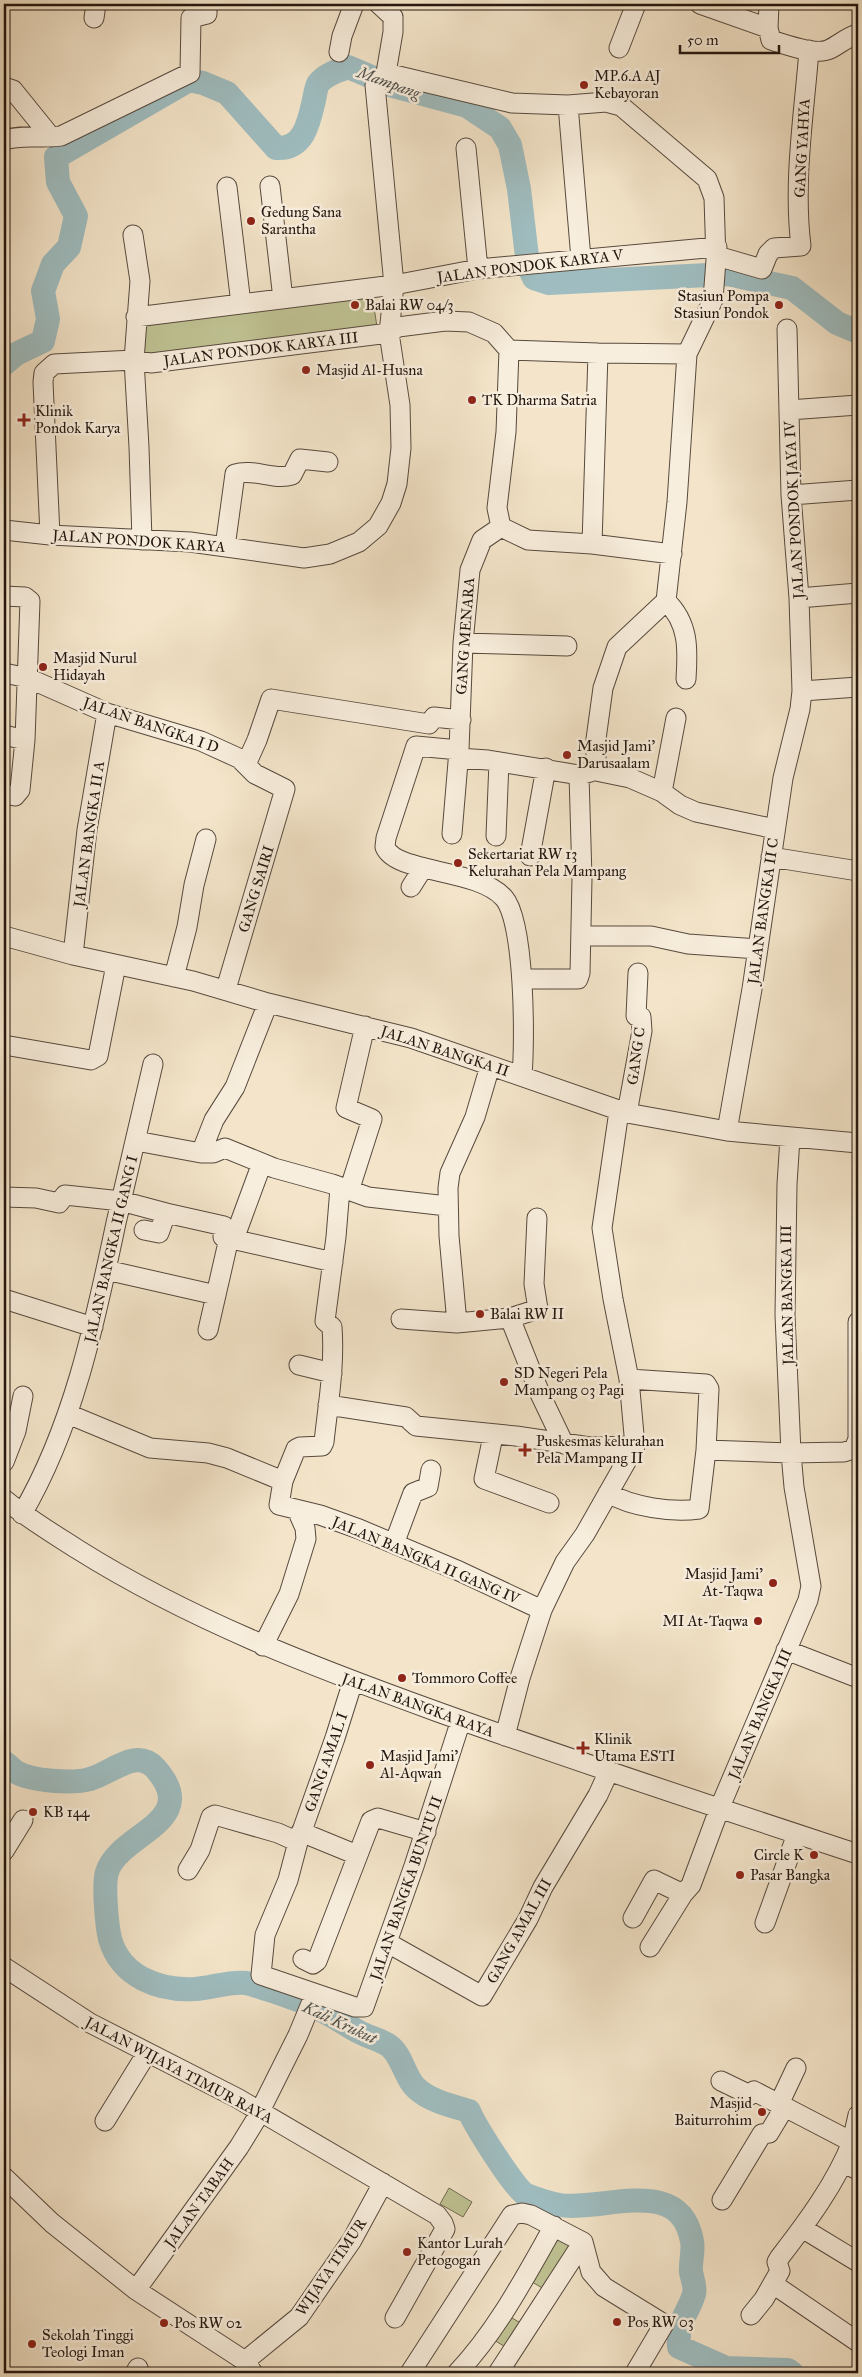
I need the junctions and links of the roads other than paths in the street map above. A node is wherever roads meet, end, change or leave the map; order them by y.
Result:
1 (207, 4) edge
2 (354, 4) edge
3 (379, 4) edge
4 (636, 4) edge
5 (700, 4) edge
6 (769, 4) edge
7 (768, 28) junction
8 (858, 34) edge
9 (619, 48) dead end
10 (809, 50) junction
11 (340, 52) dead end
12 (381, 78) junction
13 (4, 87) edge
14 (568, 105) junction
15 (46, 138) junction
16 (4, 140) edge
17 (466, 148) dead end
18 (227, 186) dead end
19 (270, 186) dead end
20 (133, 235) dead end
21 (581, 259) junction
22 (716, 260) junction
23 (478, 269) junction
24 (394, 285) junction
25 (283, 299) junction
26 (241, 304) junction
27 (136, 317) junction
28 (787, 329) dead end
29 (389, 333) junction
30 (509, 350) junction
31 (598, 354) junction
32 (687, 354) junction
33 (134, 360) junction
34 (858, 405) edge
35 (789, 410) junction
36 (328, 462) dead end
37 (858, 490) edge
38 (791, 495) junction
39 (501, 527) junction
40 (4, 530) edge
41 (50, 535) junction
42 (142, 540) junction
43 (592, 544) junction
44 (224, 547) junction
45 (672, 554) junction
46 (858, 593) edge
47 (4, 596) edge
48 (799, 598) junction
49 (666, 601) junction
50 (463, 643) junction
51 (567, 646) dead end
52 (4, 673) edge
53 (28, 678) junction
54 (686, 679) dead end
55 (858, 687) edge
56 (802, 691) junction
57 (107, 713) junction
58 (676, 718) dead end
59 (461, 720) junction
60 (4, 735) edge
61 (25, 740) junction
62 (459, 754) junction
63 (242, 761) junction
64 (499, 762) junction
65 (546, 768) junction
66 (587, 773) junction
67 (286, 789) joint
68 (662, 792) junction
69 (4, 794) edge
70 (775, 829) junction
71 (452, 834) dead end
72 (496, 836) dead end
73 (206, 839) dead end
74 (530, 856) dead end
75 (771, 857) junction
76 (423, 868) junction
77 (858, 872) edge
78 (411, 888) dead end
79 (4, 936) edge
80 (581, 936) junction
81 (758, 949) junction
82 (73, 955) junction
83 (116, 965) junction
84 (638, 973) dead end
85 (174, 977) junction
86 (522, 979) junction
87 (226, 990) junction
88 (268, 1003) junction
89 (365, 1026) junction
90 (4, 1045) edge
91 (153, 1064) dead end
92 (490, 1066) junction
93 (522, 1075) junction
94 (623, 1112) junction
95 (727, 1131) junction
96 (790, 1138) junction
97 (136, 1141) junction
98 (858, 1143) edge
99 (201, 1154) junction
100 (262, 1163) junction
101 (345, 1189) junction
102 (4, 1197) edge
103 (121, 1202) junction
104 (447, 1206) junction
105 (166, 1213) junction
106 (537, 1218) dead end
107 (144, 1230) dead end
108 (231, 1239) junction
109 (333, 1262) junction
110 (106, 1270) junction
111 (216, 1295) junction
112 (4, 1299) edge
113 (510, 1318) junction
114 (401, 1319) dead end
115 (858, 1322) edge
116 (457, 1323) junction
117 (94, 1327) junction
118 (208, 1330) dead end
119 (299, 1365) dead end
120 (332, 1373) junction
121 (628, 1380) junction
122 (23, 1396) dead end
123 (328, 1405) junction
124 (68, 1414) junction
125 (493, 1436) junction
126 (858, 1439) edge
127 (564, 1444) junction
128 (635, 1446) junction
129 (706, 1450) junction
130 (791, 1453) junction
131 (4, 1462) edge
132 (431, 1470) dead end
133 (283, 1481) junction
134 (608, 1493) junction
135 (4, 1499) edge
136 (549, 1503) dead end
137 (288, 1508) junction
138 (22, 1514) junction
139 (394, 1544) junction
140 (542, 1610) junction
141 (263, 1646) junction
142 (786, 1650) junction
143 (858, 1678) edge
144 (353, 1681) junction
145 (461, 1720) junction
146 (505, 1736) junction
147 (609, 1771) junction
148 (720, 1807) junction
149 (23, 1820) dead end
150 (426, 1832) junction
151 (797, 1834) junction
152 (300, 1837) junction
153 (4, 1850) edge
154 (858, 1854) edge
155 (357, 1855) junction
156 (188, 1870) dead end
157 (684, 1894) junction
158 (633, 1918) dead end
159 (765, 1923) dead end
160 (388, 1943) junction
161 (650, 1947) dead end
162 (302, 1959) dead end
163 (4, 1967) edge
164 (312, 2004) junction
165 (147, 2053) junction
166 (796, 2068) dead end
167 (721, 2081) dead end
168 (781, 2106) junction
169 (259, 2112) junction
170 (858, 2115) edge
171 (105, 2122) dead end
172 (852, 2142) junction
173 (858, 2170) edge
174 (4, 2177) edge
175 (383, 2183) junction
176 (722, 2200) dead end
177 (554, 2226) junction
178 (802, 2228) junction
179 (583, 2242) junction
180 (858, 2262) edge
181 (773, 2284) junction
182 (136, 2290) junction
183 (752, 2315) dead end
184 (395, 2318) dead end
185 (858, 2342) edge
186 (249, 2367) edge
187 (410, 2373) edge
188 (457, 2373) edge
189 (498, 2373) edge
190 (635, 2373) edge

1 - 15 street
2 - 11 street
3 - 12 street, JALAN PONDOK KARYA
4 - 9 street
5 - 7 street
6 - 7 street
7 - 10 street
8 - 10 street
10 - 22 street, GANG YAHYA
12 - 14 street
12 - 24 street, JALAN PONDOK KARYA
13 - 15 street
14 - 21 street
14 - 22 street
15 - 16 street
17 - 23 street
18 - 26 street
19 - 25 street
20 - 27 street
21 - 22 street, JALAN PONDOK KARYA V
21 - 23 street, JALAN PONDOK KARYA V
22 - 32 street
23 - 24 street, JALAN PONDOK KARYA V
24 - 25 street, JALAN PONDOK KARYA V
24 - 29 street, JALAN PONDOK KARYA
25 - 26 street, JALAN PONDOK KARYA V
26 - 27 street, JALAN PONDOK KARYA V
27 - 33 street
28 - 35 street, JALAN PONDOK JAYA IV
29 - 30 street, JALAN PONDOK KARYA III
29 - 33 street, JALAN PONDOK KARYA III
29 - 44 street, JALAN PONDOK KARYA
30 - 31 street
30 - 39 street
31 - 32 street
31 - 43 street
32 - 45 street
33 - 41 street, JALAN PONDOK KARYA III
33 - 42 street
34 - 35 street
35 - 38 street, JALAN PONDOK JAYA IV
36 - 44 street
37 - 38 street
38 - 48 street, JALAN PONDOK JAYA IV
39 - 43 street
39 - 50 street, GANG MENARA
40 - 41 street, JALAN PONDOK KARYA
41 - 42 street, JALAN PONDOK KARYA
42 - 44 street, JALAN PONDOK KARYA
43 - 45 street
45 - 49 street
46 - 48 street
47 - 53 street
48 - 56 street, JALAN PONDOK JAYA IV
49 - 54 street
49 - 66 street
50 - 51 street
50 - 59 street, GANG MENARA
52 - 53 street, JALAN BANGKA I D
53 - 57 street, JALAN BANGKA I D
53 - 61 street
55 - 56 street
56 - 70 street, JALAN BANGKA II C
57 - 63 street, JALAN BANGKA I D
57 - 82 street, JALAN BANGKA II A
58 - 68 street
59 - 62 street, GANG MENARA
59 - 63 street
60 - 61 street
61 - 69 street
62 - 64 street
62 - 71 street, GANG MENARA
62 - 76 street
63 - 67 street, JALAN BANGKA I D
64 - 65 street
64 - 72 street
65 - 66 street
65 - 74 street
66 - 68 street
66 - 80 street
67 - 87 street, GANG SAIRI
68 - 70 street
70 - 75 street, JALAN BANGKA II C
73 - 85 street
75 - 77 street
75 - 81 street, JALAN BANGKA II C
76 - 78 street
76 - 86 street
79 - 82 street, JALAN BANGKA II
80 - 81 street
80 - 86 street
81 - 95 street, JALAN BANGKA II C
82 - 83 street, JALAN BANGKA II
83 - 85 street, JALAN BANGKA II
83 - 90 street
84 - 94 street, GANG C
85 - 87 street, JALAN BANGKA II
86 - 93 street
87 - 88 street, JALAN BANGKA II
88 - 89 street, JALAN BANGKA II
88 - 99 street
89 - 92 street, JALAN BANGKA II
89 - 101 street
91 - 97 street
92 - 93 street, JALAN BANGKA II
92 - 104 street
93 - 94 street, JALAN BANGKA II
94 - 95 street, JALAN BANGKA II
94 - 121 street
95 - 96 street, JALAN BANGKA II
96 - 98 street, JALAN BANGKA II
96 - 130 street, JALAN BANGKA III
97 - 99 street, JALAN BANGKA II GANG I
97 - 103 street, JALAN BANGKA II GANG I
99 - 100 street
100 - 101 street
100 - 108 street
101 - 104 street
101 - 109 street
102 - 103 street
103 - 105 street
103 - 110 street, JALAN BANGKA II GANG I
104 - 116 street
105 - 107 street
105 - 108 street
106 - 113 street
108 - 109 street
108 - 111 street
109 - 120 street
110 - 111 street
110 - 117 street, JALAN BANGKA II GANG I
111 - 118 street
112 - 117 street
113 - 116 street
113 - 127 street
114 - 116 street
115 - 126 street
117 - 124 street, JALAN BANGKA II GANG I
119 - 120 street
120 - 123 street
121 - 128 street
121 - 129 street
122 - 131 street
123 - 125 street
123 - 133 street
124 - 133 street
124 - 138 street, JALAN BANGKA II GANG I
125 - 127 street
125 - 136 street
126 - 130 street
127 - 128 street
128 - 134 street
129 - 130 street
129 - 134 street
130 - 142 street, JALAN BANGKA III
132 - 139 street
133 - 137 street
134 - 140 street
135 - 138 street, JALAN BANGKA RAYA
137 - 139 street, JALAN BANGKA II GANG IV
137 - 141 street
138 - 141 street, JALAN BANGKA RAYA
139 - 140 street, JALAN BANGKA II GANG IV
140 - 146 street
141 - 144 street, JALAN BANGKA RAYA
142 - 143 street
142 - 148 street, JALAN BANGKA III
144 - 145 street, JALAN BANGKA RAYA
144 - 152 street, GANG AMAL I
145 - 146 street, JALAN BANGKA RAYA
145 - 150 street, JALAN BANGKA BUNTU II
146 - 147 street, JALAN BANGKA RAYA
147 - 148 street, JALAN BANGKA RAYA
147 - 160 street, GANG AMAL III
148 - 151 street, JALAN BANGKA RAYA
148 - 157 street, JALAN BANGKA III
149 - 153 street
150 - 155 street
150 - 160 street, JALAN BANGKA BUNTU II
151 - 154 street, JALAN BANGKA RAYA
151 - 159 street
152 - 155 street
152 - 156 street
152 - 164 street, GANG AMAL I
155 - 162 street
157 - 158 street
157 - 161 street, JALAN BANGKA III
160 - 164 street, JALAN BANGKA BUNTU II
163 - 165 street, JALAN WIJAYA TIMUR RAYA
164 - 169 street, JALAN TABAH
165 - 169 street, JALAN WIJAYA TIMUR RAYA
165 - 171 street
166 - 168 street
167 - 168 street
168 - 172 street
168 - 176 street
169 - 175 street, JALAN WIJAYA TIMUR RAYA
169 - 182 street, JALAN TABAH
170 - 172 street
172 - 173 street
172 - 178 street
174 - 182 street
175 - 184 street, JALAN WIJAYA TIMUR RAYA
175 - 186 street, WIJAYA TIMUR
177 - 179 street
177 - 187 street
177 - 188 street
178 - 180 street
178 - 181 street
179 - 189 street
179 - 190 street
181 - 183 street
181 - 185 street
182 - 186 street

